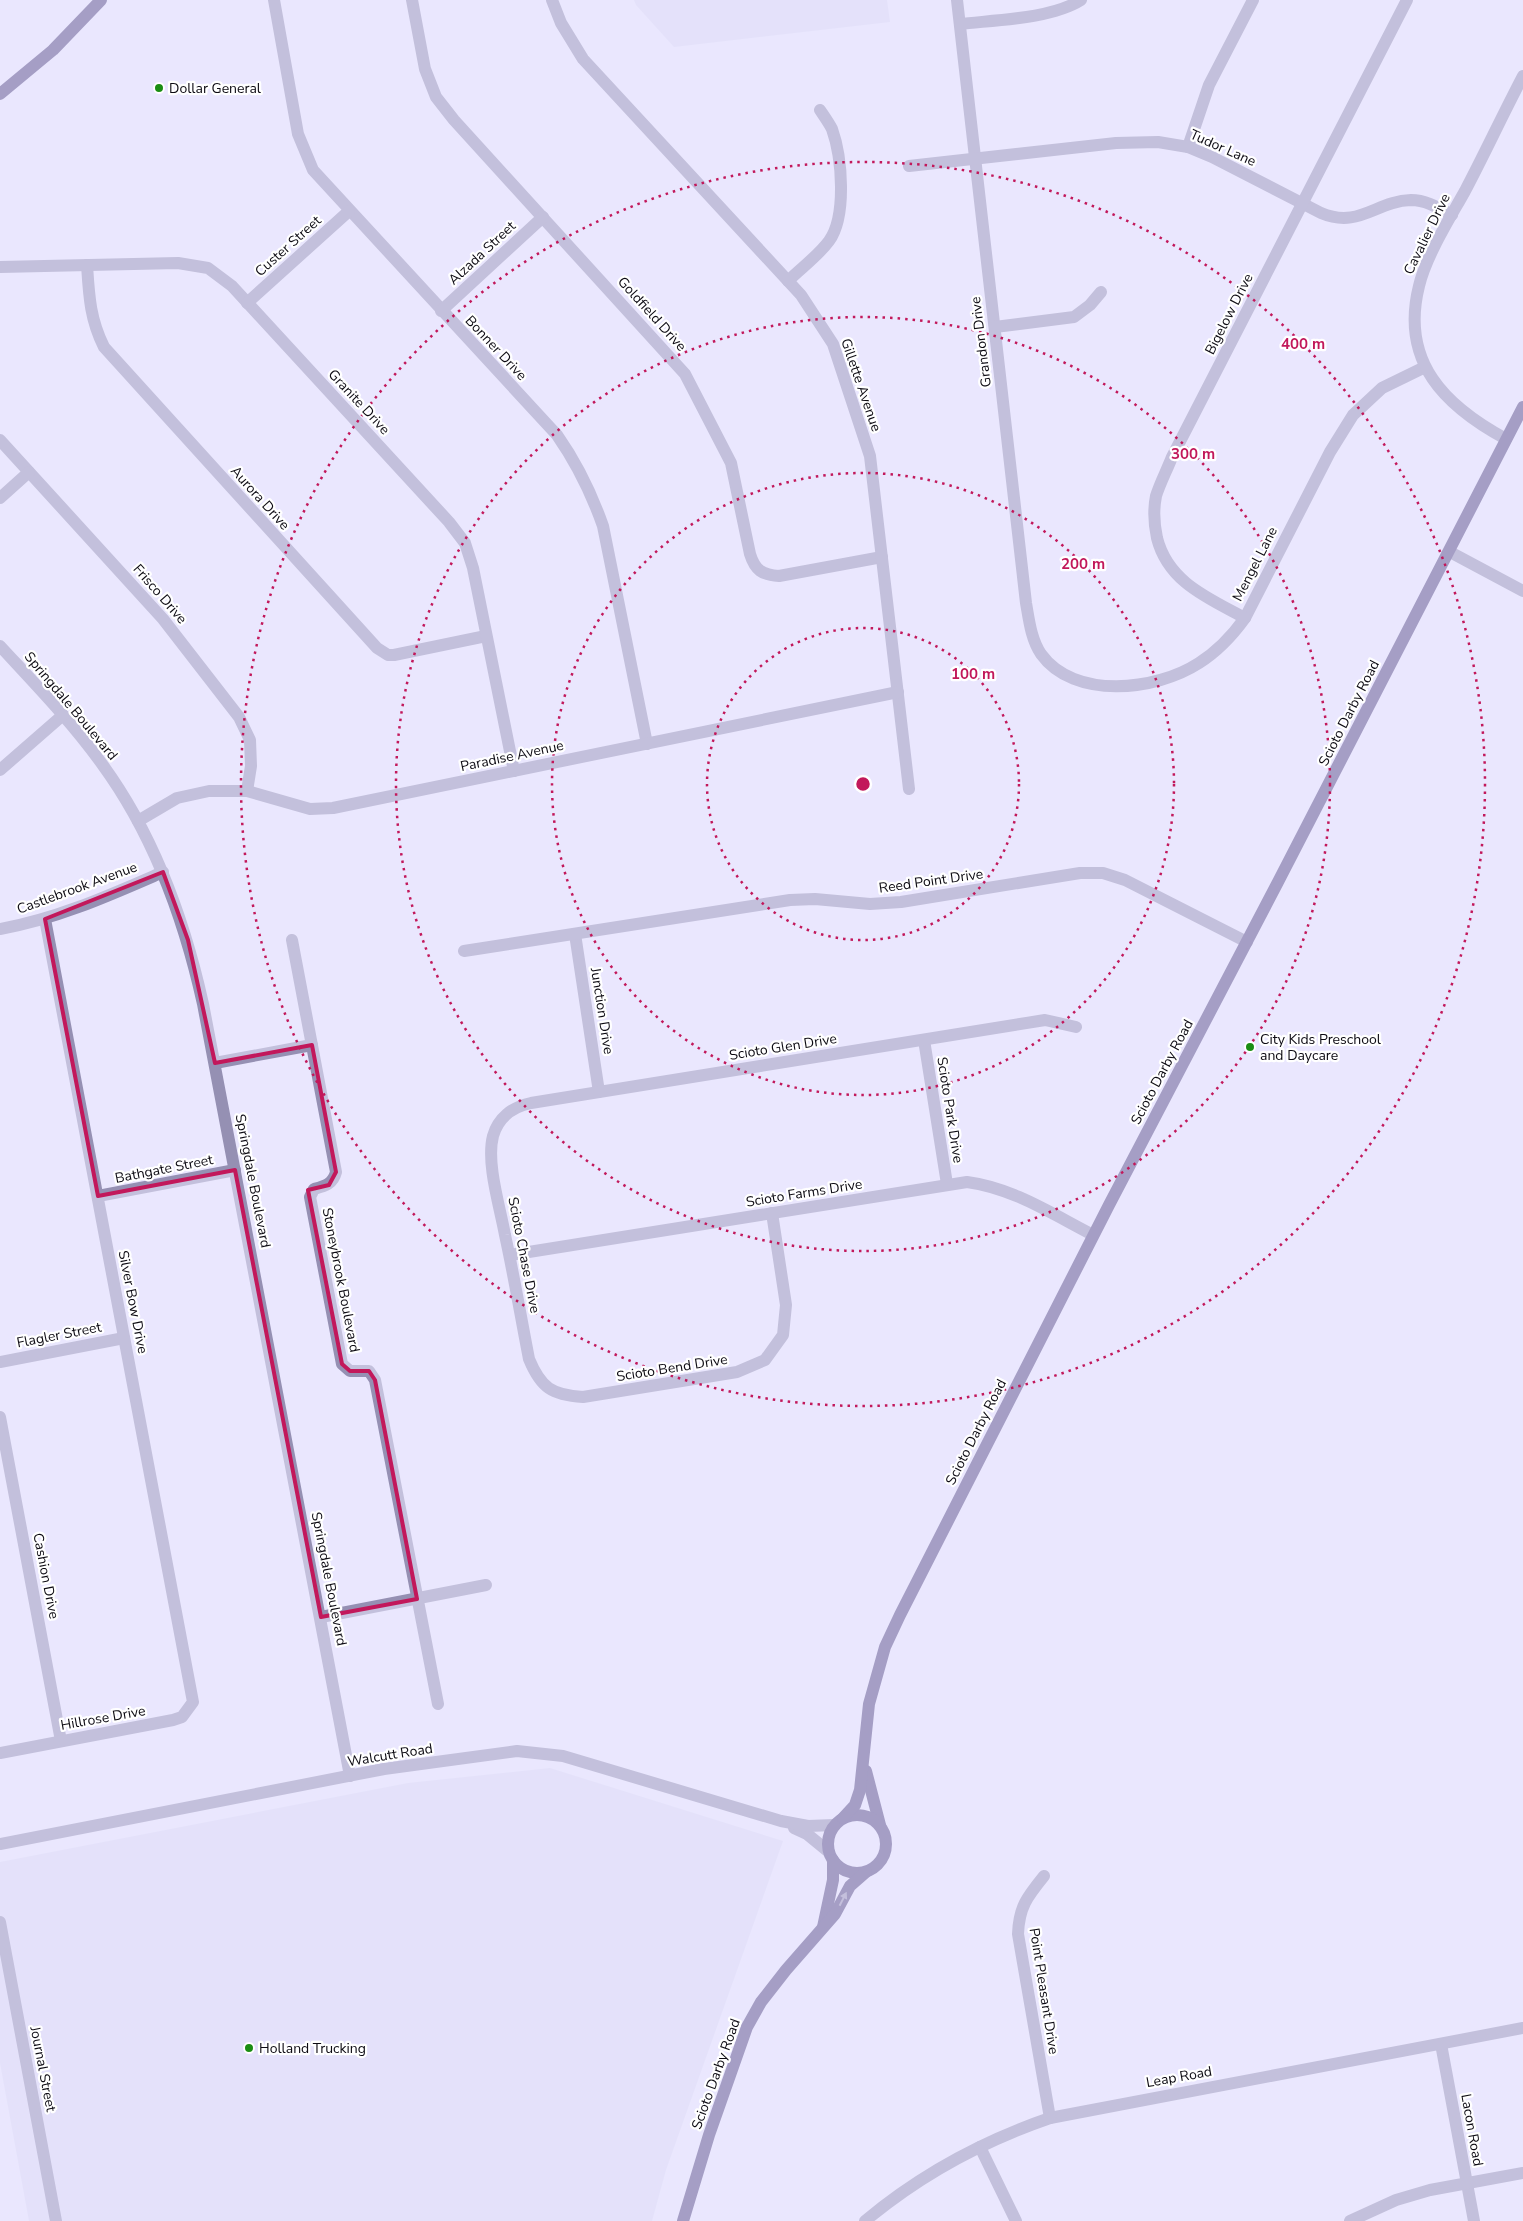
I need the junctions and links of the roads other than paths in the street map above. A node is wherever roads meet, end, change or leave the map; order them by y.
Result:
1 (101, 0) edge
2 (274, 0) edge
3 (412, 0) edge
4 (552, 0) edge
5 (957, 0) edge
6 (1080, 0) edge
7 (1253, 0) edge
8 (1407, 0) edge
9 (960, 24) junction
10 (1523, 76) edge
11 (0, 94) edge
12 (820, 110) dead end
13 (1188, 147) junction
14 (975, 159) junction
15 (909, 166) dead end
16 (1303, 202) junction
17 (349, 210) junction
18 (1452, 215) junction
19 (543, 217) junction
20 (87, 265) junction
21 (0, 267) edge
22 (788, 281) junction
23 (1101, 292) dead end
24 (247, 303) junction
25 (441, 311) junction
26 (995, 327) junction
27 (1425, 367) junction
28 (1523, 407) edge
29 (1506, 439) junction
30 (0, 440) edge
31 (29, 472) junction
32 (0, 498) edge
33 (1450, 552) junction
34 (882, 557) junction
35 (1523, 592) edge
36 (1245, 618) junction
37 (486, 636) junction
38 (0, 646) edge
39 (1058, 672) joint
40 (898, 692) junction
41 (63, 715) junction
42 (647, 744) junction
43 (0, 770) edge
44 (514, 771) junction
45 (909, 789) dead end
46 (247, 791) junction
47 (138, 821) junction
48 (163, 872) junction
49 (45, 919) junction
50 (0, 930) edge
51 (575, 934) junction
52 (292, 940) dead end
53 (1247, 942) junction
54 (464, 951) dead end
55 (1076, 1027) dead end
56 (924, 1040) junction
57 (312, 1045) junction
58 (215, 1063) junction
59 (599, 1092) junction
60 (500, 1122) joint
61 (235, 1170) junction
62 (947, 1184) junction
63 (98, 1196) junction
64 (772, 1214) junction
65 (1093, 1235) junction
66 (510, 1255) junction
67 (124, 1338) junction
68 (0, 1362) edge
69 (548, 1389) joint
70 (0, 1417) edge
71 (486, 1585) dead end
72 (417, 1599) junction
73 (321, 1617) junction
74 (192, 1692) joint
75 (438, 1704) dead end
76 (61, 1741) junction
77 (0, 1753) edge
78 (864, 1763) junction
79 (350, 1776) junction
80 (781, 1821) junction
81 (839, 1821) junction
82 (880, 1825) junction
83 (0, 1844) edge
84 (831, 1856) junction
85 (866, 1872) junction
86 (1044, 1876) dead end
87 (0, 1922) edge
88 (822, 1929) junction
89 (1523, 2028) edge
90 (1441, 2044) junction
91 (1050, 2118) junction
92 (980, 2147) junction
93 (1523, 2173) edge
94 (1467, 2184) junction
95 (56, 2221) edge
96 (684, 2221) edge
97 (865, 2221) edge
98 (1016, 2221) edge
99 (1350, 2221) edge
100 (1474, 2221) edge

1 - 11 main road
2 - 17 street, Bonner Drive
3 - 19 street, Goldfield Drive
4 - 22 street, Gillette Avenue
5 - 9 street, Grandon Drive
6 - 9 street
7 - 13 street
8 - 16 street, Bigelow Drive
9 - 14 street, Grandon Drive
10 - 18 street, Cavalier Drive
12 - 22 street
13 - 14 street, Tudor Lane
13 - 16 street, Tudor Lane
14 - 15 street, Tudor Lane
14 - 26 street, Grandon Drive
16 - 18 street, Tudor Lane
16 - 36 street, Bigelow Drive
17 - 24 street, Custer Street
17 - 25 street, Bonner Drive
18 - 27 street, Cavalier Drive
19 - 25 street, Alzada Street
19 - 34 street, Goldfield Drive
20 - 21 street, Granite Drive
20 - 24 street, Granite Drive
20 - 37 street, Aurora Drive
22 - 34 street, Gillette Avenue
23 - 26 street
24 - 37 street, Granite Drive
25 - 42 street, Bonner Drive
26 - 39 street, Grandon Drive
27 - 29 street, Cavalier Drive
27 - 36 street, Mengel Lane
28 - 29 main road, Scioto Darby Road
29 - 33 main road, Scioto Darby Road
30 - 31 street, Frisco Drive
31 - 32 street
31 - 46 street, Frisco Drive
33 - 35 street
33 - 53 main road, Scioto Darby Road
34 - 40 street, Gillette Avenue
36 - 39 street, Mengel Lane
37 - 44 street, Granite Drive
38 - 41 street, Springdale Boulevard
40 - 42 street, Paradise Avenue
40 - 45 street, Gillette Avenue
41 - 43 street
41 - 47 street, Springdale Boulevard
42 - 44 street, Paradise Avenue
44 - 46 street, Paradise Avenue
46 - 47 street, Paradise Avenue
47 - 48 street, Springdale Boulevard
48 - 49 street, Castlebrook Avenue
48 - 58 street, Springdale Boulevard
49 - 50 street, Castlebrook Avenue
49 - 63 street, Silver Bow Drive
51 - 53 street, Reed Point Drive
51 - 54 street, Reed Point Drive
51 - 59 street, Junction Drive
52 - 57 street, Stoneybrook Boulevard
53 - 65 main road, Scioto Darby Road
55 - 56 street, Scioto Glen Drive
56 - 59 street, Scioto Glen Drive
56 - 62 street, Scioto Park Drive
57 - 58 street
57 - 72 street, Stoneybrook Boulevard
58 - 61 street, Springdale Boulevard
59 - 60 street, Scioto Glen Drive
60 - 66 street, Scioto Chase Drive
61 - 63 street, Bathgate Street
61 - 73 street, Springdale Boulevard
62 - 64 street, Scioto Farms Drive
62 - 65 street, Scioto Farms Drive
63 - 67 street, Silver Bow Drive
64 - 66 street, Scioto Farms Drive
64 - 69 street, Scioto Bend Drive
65 - 78 main road, Scioto Darby Road
66 - 69 street, Scioto Chase Drive
67 - 68 street, Flagler Street
67 - 74 street, Silver Bow Drive
70 - 76 street, Cashion Drive
71 - 72 street
72 - 73 street
72 - 75 street, Stoneybrook Boulevard
73 - 79 street, Springdale Boulevard
74 - 76 street, Hillrose Drive
76 - 77 street, Hillrose Drive
78 - 81 main road, Scioto Darby Road
78 - 82 main road, Scioto Darby Road
79 - 80 street, Walcutt Road
79 - 83 street, Walcutt Road
80 - 81 street, Walcutt Road
80 - 84 street, Walcutt Road
81 - 82 main road
81 - 84 main road
82 - 85 main road
84 - 85 main road
84 - 88 main road, Scioto Darby Road
88 -> 85 main road, Scioto Darby Road
86 - 91 street, Point Pleasant Drive
87 - 95 street, Journal Street
88 - 96 main road, Scioto Darby Road
89 - 90 street, Leap Road
90 - 91 street, Leap Road
90 - 94 street, Lacon Road
91 - 92 street, Leap Road
92 - 97 street, Leap Road
92 - 98 street
93 - 94 street
94 - 99 street
94 - 100 street, Lacon Road

